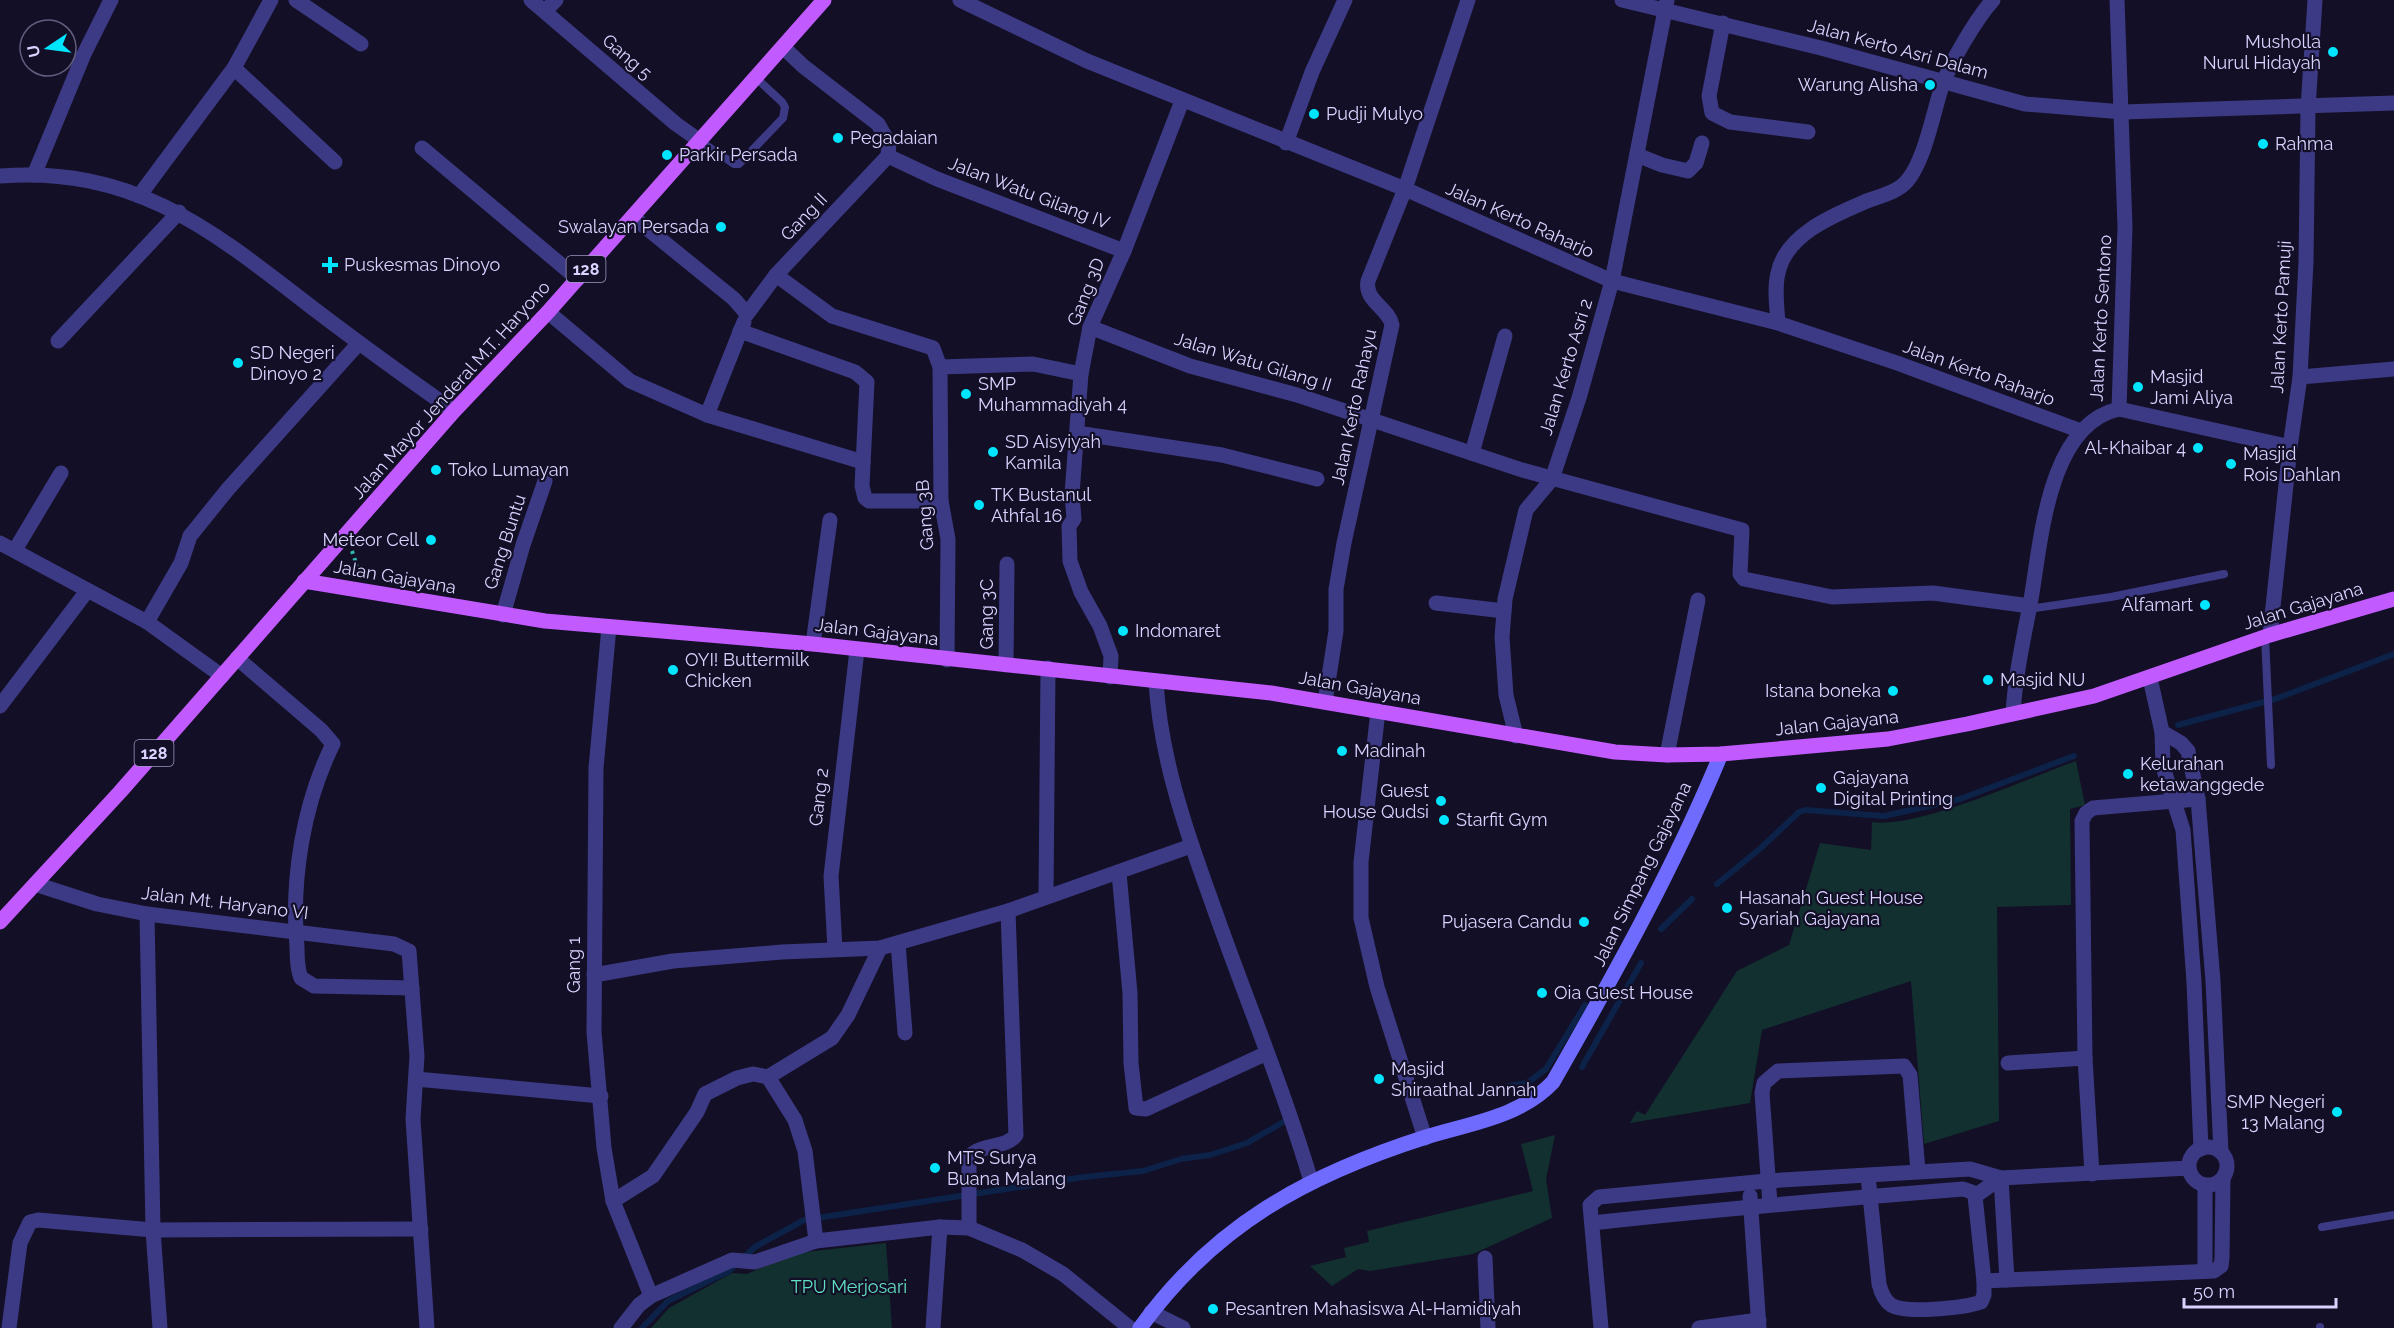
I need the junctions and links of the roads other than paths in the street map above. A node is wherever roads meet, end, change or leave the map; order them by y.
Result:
1 (111, 0) edge
2 (272, 0) edge
3 (296, 0) edge
4 (531, 0) edge
5 (556, 0) edge
6 (824, 0) edge
7 (960, 0) edge
8 (1345, 0) edge
9 (1468, 0) edge
10 (1622, 0) edge
11 (1993, 0) edge
12 (2117, 0) edge
13 (2315, 0) edge
14 (1666, 6) edge
15 (545, 11) junction
16 (1723, 23) junction
17 (361, 44) dead end
18 (783, 47) junction
19 (234, 68) junction
20 (755, 77) junction
21 (1943, 82) junction
22 (1182, 101) junction
23 (2394, 103) edge
24 (2308, 108) junction
25 (2123, 112) junction
26 (1808, 132) dead end
27 (700, 141) junction
28 (1286, 143) junction
29 (1702, 143) dead end
30 (422, 148) dead end
31 (1636, 155) junction
32 (888, 156) junction
33 (335, 162) dead end
34 (34, 175) junction
35 (2, 178) edge
36 (1405, 189) junction
37 (139, 196) junction
38 (179, 212) junction
39 (633, 217) junction
40 (1124, 251) junction
41 (776, 275) junction
42 (578, 279) junction
43 (1612, 281) junction
44 (548, 312) junction
45 (747, 314) junction
46 (1778, 323) junction
47 (1090, 327) junction
48 (740, 331) junction
49 (1505, 336) dead end
50 (58, 341) dead end
51 (359, 343) junction
52 (940, 367) junction
53 (2394, 369) edge
54 (1081, 374) junction
55 (2300, 377) junction
56 (2119, 409) junction
57 (454, 411) junction
58 (707, 415) junction
59 (1372, 420) junction
60 (2081, 431) junction
61 (1077, 433) junction
62 (2290, 447) junction
63 (1472, 453) junction
64 (863, 462) junction
65 (61, 473) dead end
66 (1317, 479) dead end
67 (1552, 479) junction
68 (545, 481) dead end
69 (941, 501) junction
70 (830, 520) dead end
71 (0, 543) edge
72 (15, 550) junction
73 (1007, 564) dead end
74 (2224, 574) dead end
75 (304, 581) junction
76 (87, 591) junction
77 (2394, 599) edge
78 (1698, 600) dead end
79 (1436, 603) dead end
80 (2029, 608) junction
81 (1504, 611) junction
82 (503, 615) junction
83 (147, 622) junction
84 (609, 627) junction
85 (2267, 636) junction
86 (813, 644) junction
87 (857, 650) junction
88 (237, 657) junction
89 (947, 660) junction
90 (1006, 665) junction
91 (1048, 668) junction
92 (222, 676) junction
93 (1110, 677) junction
94 (2150, 678) junction
95 (1156, 681) junction
96 (1324, 702) junction
97 (0, 706) edge
98 (1378, 711) junction
99 (2013, 714) junction
100 (2162, 732) junction
101 (1516, 736) junction
102 (1721, 754) junction
103 (1667, 755) junction
104 (2271, 765) dead end
105 (2198, 799) junction
106 (2174, 802) junction
107 (1191, 846) junction
108 (1119, 873) junction
109 (35, 884) junction
110 (1046, 897) junction
111 (1008, 911) junction
112 (147, 914) junction
113 (0, 922) edge
114 (295, 931) junction
115 (898, 943) junction
116 (880, 948) junction
117 (835, 949) junction
118 (594, 975) junction
119 (2214, 981) junction
120 (2194, 982) junction
121 (412, 988) junction
122 (905, 1033) dead end
123 (1267, 1053) junction
124 (2085, 1058) junction
125 (2008, 1063) dead end
126 (768, 1077) junction
127 (416, 1079) junction
128 (601, 1096) junction
129 (1425, 1138) junction
130 (2201, 1149) junction
131 (2221, 1152) junction
132 (2189, 1168) junction
133 (1918, 1171) junction
134 (1892, 1174) junction
135 (2092, 1174) junction
136 (1868, 1176) junction
137 (2001, 1178) junction
138 (2223, 1179) junction
139 (1311, 1181) junction
140 (1767, 1181) junction
141 (1749, 1183) junction
142 (2205, 1185) junction
143 (1894, 1196) junction
144 (1975, 1196) junction
145 (1871, 1199) junction
146 (613, 1201) junction
147 (1770, 1204) junction
148 (1751, 1205) junction
149 (2394, 1215) edge
150 (1592, 1222) junction
151 (940, 1227) junction
152 (2322, 1227) dead end
153 (969, 1228) junction
154 (421, 1229) junction
155 (153, 1230) junction
156 (815, 1235) junction
157 (1485, 1258) dead end
158 (2205, 1271) junction
159 (2007, 1280) junction
160 (1984, 1281) junction
161 (651, 1296) junction
162 (1151, 1312) junction
163 (1759, 1324) edge
164 (9, 1328) edge
165 (160, 1328) edge
166 (427, 1328) edge
167 (621, 1328) edge
168 (933, 1328) edge
169 (1130, 1328) edge
170 (1140, 1328) edge
171 (1183, 1328) edge
172 (1488, 1328) edge
173 (1601, 1328) edge
174 (1699, 1328) edge

1 - 34 street
2 - 19 street
3 - 17 street
4 - 15 street, Gang 5
5 - 15 street
6 - 18 main road, Jalan Mayor Jenderal M.T. Haryono / 128
7 - 22 street, Jalan Kerto Raharjo
8 - 28 street
9 - 36 street, Jalan Kerto Rahayu
10 - 14 street, Jalan Kerto Asri Dalam
11 - 21 street
12 - 25 street, Jalan Kerto Sentono
13 - 24 street, Jalan Kerto Pamuji
14 - 16 street, Jalan Kerto Asri Dalam
14 - 31 street, Jalan Kerto Asri 2
15 - 27 street, Gang 5
16 - 21 street, Jalan Kerto Asri Dalam
16 - 26 street
18 - 20 main road, Jalan Mayor Jenderal M.T. Haryono / 128
18 - 32 street
19 - 33 street
19 - 37 street
20 - 27 main road, Jalan Mayor Jenderal M.T. Haryono / 128
20 - 27 lane
21 - 25 street, Jalan Kerto Asri Dalam
21 - 46 street
22 - 28 street, Jalan Kerto Raharjo
22 - 40 street, Gang 3D
23 - 24 street, Jalan Kerto Asri Dalam
24 - 25 street, Jalan Kerto Asri Dalam
24 - 55 street, Jalan Kerto Pamuji
25 - 56 street, Jalan Kerto Sentono
27 - 39 main road, Jalan Mayor Jenderal M.T. Haryono / 128
28 - 36 street, Jalan Kerto Raharjo
29 - 31 street
30 - 42 street
31 - 43 street, Jalan Kerto Asri 2
32 - 40 street, Jalan Watu Gilang IV
32 - 41 street, Gang II
34 - 35 street
34 - 37 street
36 - 43 street, Jalan Kerto Raharjo
36 - 59 street, Jalan Kerto Rahayu
37 - 38 street
38 - 50 street
38 - 51 street
39 - 42 main road, Jalan Mayor Jenderal M.T. Haryono / 128
39 - 45 street
40 - 47 street, Gang 3D
41 - 45 street, Gang II
41 - 52 street
42 - 44 main road, Jalan Mayor Jenderal M.T. Haryono / 128
43 - 46 street, Jalan Kerto Raharjo
43 - 67 street, Jalan Kerto Asri 2
44 - 57 main road, Jalan Mayor Jenderal M.T. Haryono / 128
44 - 58 street
45 - 48 street, Gang II
46 - 60 street, Jalan Kerto Raharjo
47 - 54 street, Gang 3D
47 - 59 street, Jalan Watu Gilang II
48 - 58 street, Gang II
48 - 64 street
49 - 63 street
51 - 57 street
51 - 83 street
52 - 54 street
52 - 69 street, Gang 3B
53 - 55 street
54 - 61 street, Gang 3D
55 - 62 street, Jalan Kerto Pamuji
56 - 60 street, Jalan Kerto Sentono
56 - 62 street
57 - 75 main road, Jalan Mayor Jenderal M.T. Haryono / 128
58 - 64 street
59 - 63 street, Jalan Watu Gilang II
59 - 96 street, Jalan Kerto Rahayu
60 - 80 street, Jalan Kerto Sentono
61 - 66 street
61 - 93 street, Gang 3D
62 - 85 street, Jalan Kerto Pamuji
63 - 67 street, Jalan Watu Gilang II
64 - 69 street
65 - 72 street
67 - 80 street, Jalan Watu Gilang II
67 - 81 street, Jalan Kerto Asri 2
68 - 82 street, Gang Buntu
69 - 89 street, Gang 3B
70 - 86 street
71 - 72 street
72 - 76 street
73 - 90 street, Gang 3C
74 - 80 lane
75 - 82 main road, Jalan Gajayana
75 - 88 main road, 128
76 - 83 street
76 - 97 street
77 - 85 main road, Jalan Gajayana
78 - 103 street
79 - 81 street
80 - 99 street, Jalan Kerto Sentono
81 - 101 street, Jalan Kerto Asri 2
82 - 84 main road, Jalan Gajayana
83 - 92 street
84 - 86 main road, Jalan Gajayana
84 - 118 street, Gang 1
85 - 94 main road, Jalan Gajayana
85 - 104 lane
86 - 87 main road, Jalan Gajayana
87 - 89 main road, Jalan Gajayana
87 - 117 street, Gang 2
88 - 92 main road, 128
88 - 114 street
89 - 90 main road, Jalan Gajayana
90 - 91 main road, Jalan Gajayana
91 - 93 main road, Jalan Gajayana
91 - 110 street
92 - 109 main road, 128
93 - 95 main road, Jalan Gajayana
94 - 99 main road, Jalan Gajayana
94 - 100 street
95 - 96 main road, Jalan Gajayana
95 - 107 street
96 - 98 main road, Jalan Gajayana
98 - 101 main road, Jalan Gajayana
98 - 129 street
99 - 102 main road, Jalan Gajayana
100 - 105 street
100 - 106 street
101 - 103 main road, Jalan Gajayana
102 - 103 main road, Jalan Gajayana
102 - 129 main road, Jalan Simpang Gajayana
105 - 106 street
105 - 119 street
106 - 120 street
106 - 124 street
107 - 108 street
107 - 123 street
108 - 110 street
108 - 123 street
109 - 112 street, Jalan Mt. Haryano VI
109 - 113 main road, 128
110 - 111 street
111 - 115 street
111 - 153 street
112 - 114 street, Jalan Mt. Haryano VI
112 - 155 street
114 - 121 street, Jalan Mt. Haryano VI
114 - 121 street
115 - 116 street
115 - 122 street
116 - 117 street
116 - 126 street
117 - 118 street
118 - 128 street, Gang 1
119 - 120 street
119 - 131 street
120 - 130 street
121 - 127 street
123 - 139 street
124 - 125 street
124 - 135 street
126 - 146 street
126 - 156 street
127 - 128 street
127 - 154 street
128 - 146 street, Gang 1
129 - 139 main road, Jalan Simpang Gajayana
130 - 131 street
130 - 132 street
131 - 138 street
132 - 135 street
132 - 142 street
133 - 134 street
133 - 137 street
133 - 140 street
134 - 136 street
134 - 143 street
135 - 137 street
136 - 140 street
136 - 145 street
137 - 144 street
137 - 159 street
138 - 142 street
138 - 158 street
139 - 162 main road, Jalan Simpang Gajayana
140 - 141 street
140 - 147 street
141 - 148 street
141 - 150 street
142 - 158 street
143 - 144 street
143 - 145 street
144 - 160 street
145 - 147 street
145 - 160 street
146 - 161 street, Gang 1
147 - 148 street
148 - 150 street
148 - 163 street
149 - 152 lane
150 - 173 street
151 - 153 street
151 - 156 street
151 - 168 street
153 - 169 street
154 - 155 street
154 - 166 street
155 - 164 street
155 - 165 street
156 - 161 street
157 - 172 street
158 - 159 street
159 - 160 street
161 - 167 street
162 - 170 main road, Jalan Simpang Gajayana
162 - 171 street
163 - 174 street

